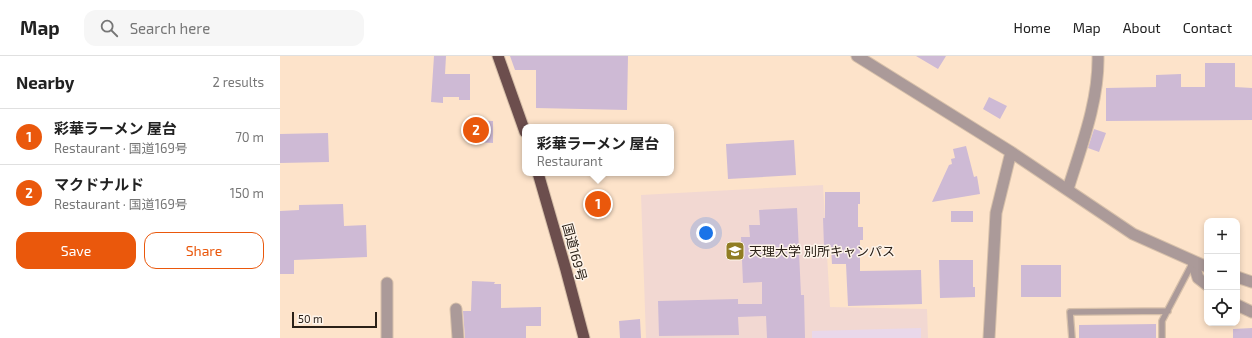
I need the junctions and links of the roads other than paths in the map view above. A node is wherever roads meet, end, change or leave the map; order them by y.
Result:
1 (498, 56) edge
2 (857, 56) edge
3 (1098, 56) edge
4 (522, 124) edge
5 (1011, 152) junction
6 (539, 176) edge
7 (1068, 189) junction
8 (1193, 262) junction
9 (1204, 266) edge
10 (1240, 278) edge
11 (1252, 282) edge
12 (387, 283) dead end
13 (1204, 283) edge
14 (1240, 306) edge
15 (456, 309) dead end
16 (1168, 311) junction
17 (1252, 312) edge
18 (387, 338) edge
19 (458, 338) edge
20 (584, 338) edge
21 (989, 338) edge
22 (1072, 338) edge
23 (1162, 338) edge

1 - 4 highway
2 - 5 street
3 - 7 street
5 - 7 street
5 - 21 street
6 - 20 highway, 国道169号
7 - 8 street
8 - 9 street
8 - 13 street
8 - 16 lane
10 - 11 street
12 - 18 street
14 - 17 street
15 - 19 street
16 - 22 lane
16 - 23 lane

